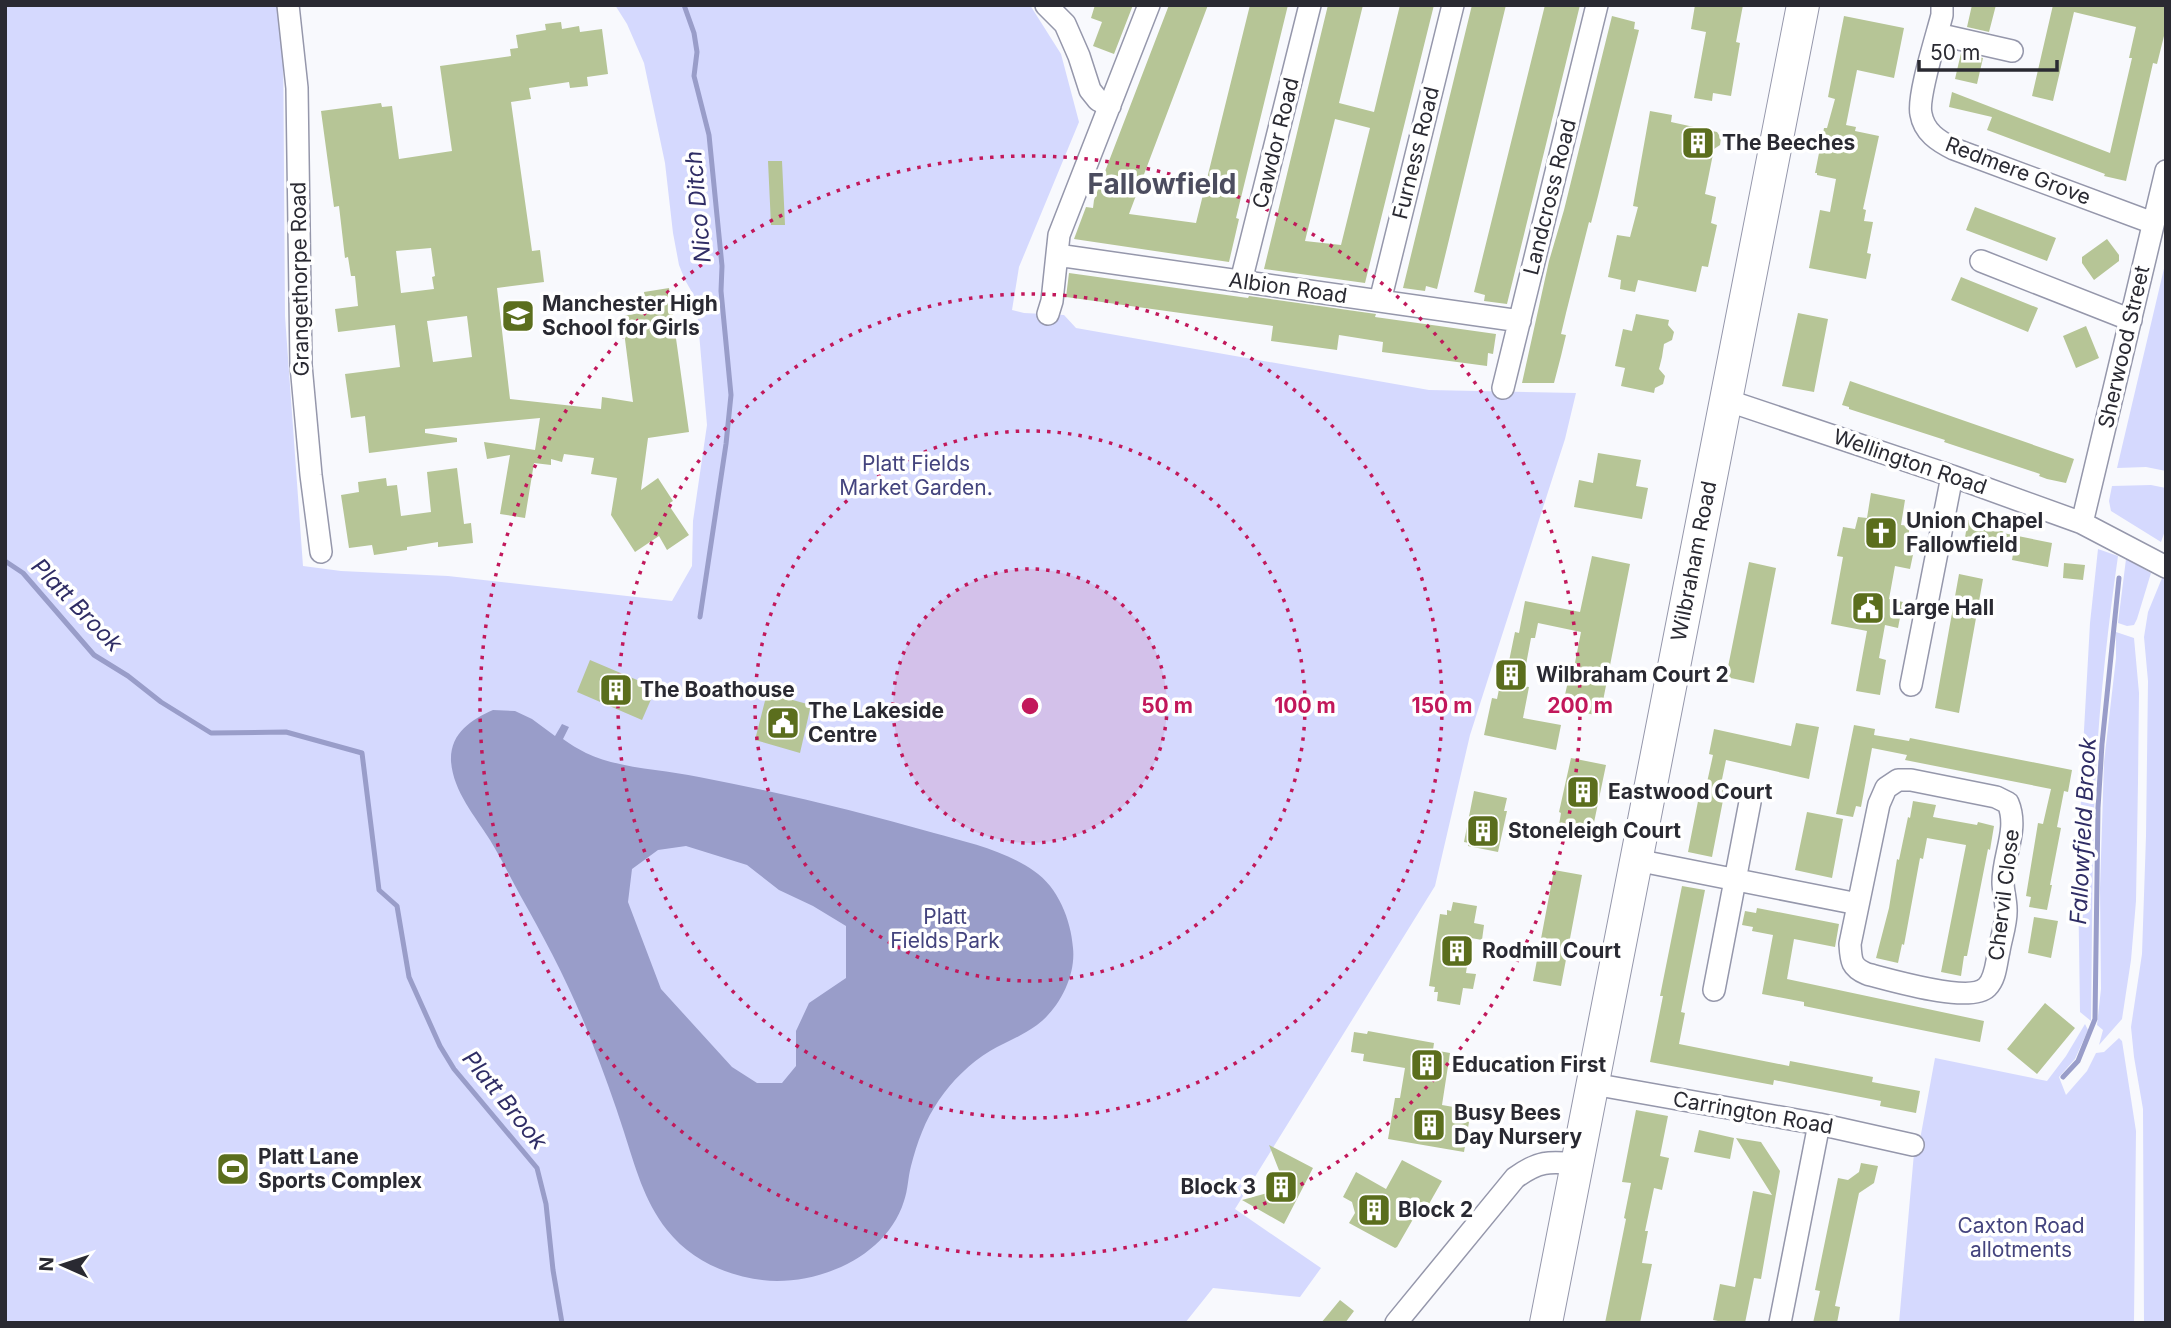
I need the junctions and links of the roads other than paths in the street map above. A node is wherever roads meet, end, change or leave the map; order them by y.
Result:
1 (288, 5) edge
2 (1046, 5) edge
3 (1149, 5) edge
4 (1310, 5) edge
5 (1453, 5) edge
6 (1597, 5) edge
7 (1803, 5) edge
8 (1942, 5) edge
9 (1937, 34) junction
10 (2012, 51) dead end
11 (1110, 106) junction
12 (2166, 172) edge
13 (2153, 223) junction
14 (1056, 255) junction
15 (1980, 261) dead end
16 (1241, 281) junction
17 (1380, 301) junction
18 (1048, 314) dead end
19 (2131, 320) junction
20 (1520, 321) junction
21 (1503, 388) dead end
22 (1726, 400) junction
23 (1952, 476) junction
24 (2082, 523) junction
25 (321, 552) dead end
26 (2166, 567) edge
27 (1911, 685) dead end
28 (1750, 803) dead end
29 (1636, 860) junction
30 (1735, 880) junction
31 (1858, 904) junction
32 (1714, 990) dead end
33 (1593, 1084) junction
34 (1819, 1124) junction
35 (1913, 1144) dead end
36 (1577, 1164) junction
37 (1396, 1323) edge
38 (1546, 1323) edge
39 (1780, 1323) edge

1 - 25 street, Grangethorpe Road
2 - 11 street
3 - 11 street
4 - 16 street, Cawdor Road
5 - 17 street, Furness Road
6 - 20 street, Landcross Road
7 - 22 highway, Wilbraham Road
8 - 9 street, Redmere Grove
9 - 10 street
9 - 13 street, Redmere Grove
11 - 14 street
12 - 13 street, Sherwood Street
13 - 19 street, Sherwood Street
14 - 16 street, Albion Road
14 - 18 street
15 - 19 street
16 - 17 street, Albion Road
17 - 20 street, Albion Road
19 - 24 street, Sherwood Street
20 - 21 street, Landcross Road
22 - 23 street, Wellington Road
22 - 29 highway, Wilbraham Road
23 - 24 street, Wellington Road
23 - 27 street
24 - 26 street, Wellington Road
28 - 30 street
29 - 30 street
29 - 33 highway, Wilbraham Road
30 - 31 street
30 - 32 street
31 - 31 street, Chervil Close
33 - 34 street, Carrington Road
33 - 36 highway, Wilbraham Road
34 - 35 street, Carrington Road
34 - 39 street
36 - 37 street
36 - 38 highway, Wilbraham Road

